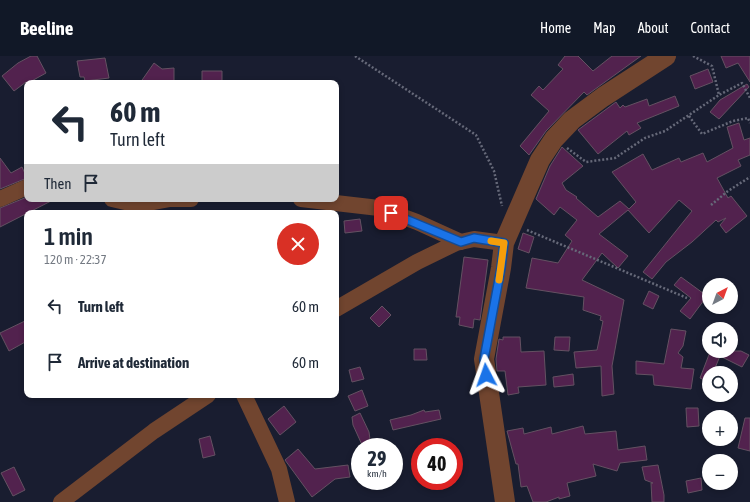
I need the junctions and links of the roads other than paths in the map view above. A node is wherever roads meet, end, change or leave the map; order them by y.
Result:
1 (666, 56) edge
2 (24, 188) edge
3 (0, 199) edge
4 (125, 202) edge
5 (154, 202) edge
6 (327, 202) edge
7 (507, 235) junction
8 (461, 242) junction
9 (339, 307) edge
10 (204, 398) edge
11 (245, 398) edge
12 (61, 502) edge
13 (287, 502) edge
14 (505, 502) edge

1 - 7 street
2 - 3 street
4 - 5 street
6 - 8 street
7 - 8 street
7 - 14 street
8 - 9 street
10 - 12 street
11 - 13 street

